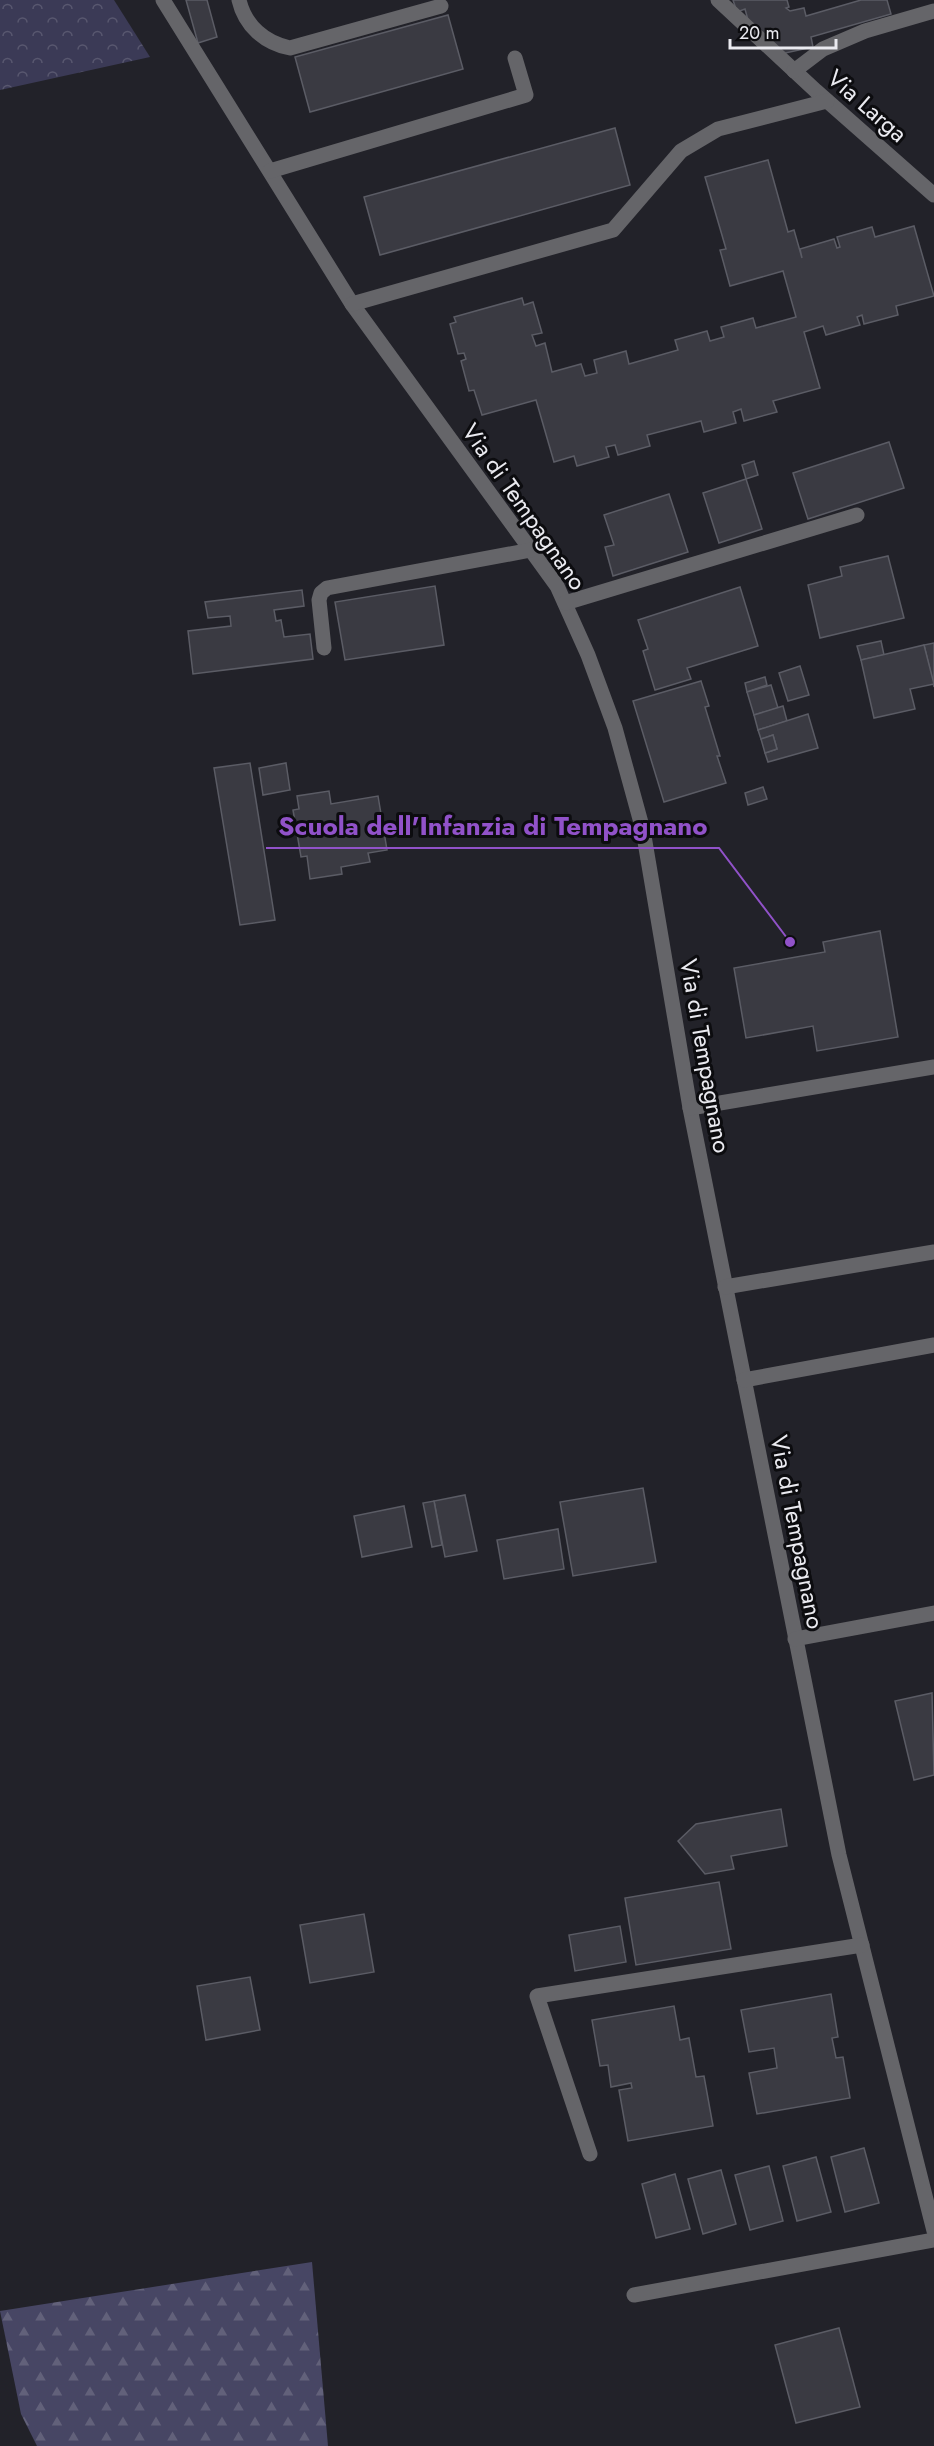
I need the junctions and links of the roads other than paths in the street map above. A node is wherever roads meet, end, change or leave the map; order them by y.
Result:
1 (164, 0) edge
2 (239, 0) edge
3 (718, 0) edge
4 (441, 6) dead end
5 (934, 11) edge
6 (515, 58) dead end
7 (794, 71) junction
8 (827, 101) junction
9 (270, 171) junction
10 (934, 195) edge
11 (352, 304) junction
12 (857, 515) dead end
13 (531, 550) junction
14 (565, 603) junction
15 (324, 648) dead end
16 (934, 1067) edge
17 (690, 1108) junction
18 (934, 1251) edge
19 (725, 1287) junction
20 (934, 1345) edge
21 (744, 1380) junction
22 (934, 1613) edge
23 (795, 1639) junction
24 (862, 1945) junction
25 (590, 2154) dead end
26 (934, 2231) edge
27 (934, 2240) edge
28 (634, 2295) dead end

1 - 9 street, Via di Tempagnano
2 - 4 street
3 - 7 street, Via Larga
5 - 7 street
6 - 9 street
7 - 8 street, Via Larga
8 - 10 street, Via Larga
8 - 11 street
9 - 11 street, Via di Tempagnano
11 - 13 street, Via di Tempagnano
12 - 14 street
13 - 14 street, Via di Tempagnano
13 - 15 street
14 - 17 street, Via di Tempagnano
16 - 17 street
17 - 19 street, Via di Tempagnano
18 - 19 street
19 - 21 street, Via di Tempagnano
20 - 21 street
21 - 23 street, Via di Tempagnano
22 - 23 street
23 - 24 street, Via di Tempagnano
24 - 25 street
24 - 26 street, Via di Tempagnano
27 - 28 street

